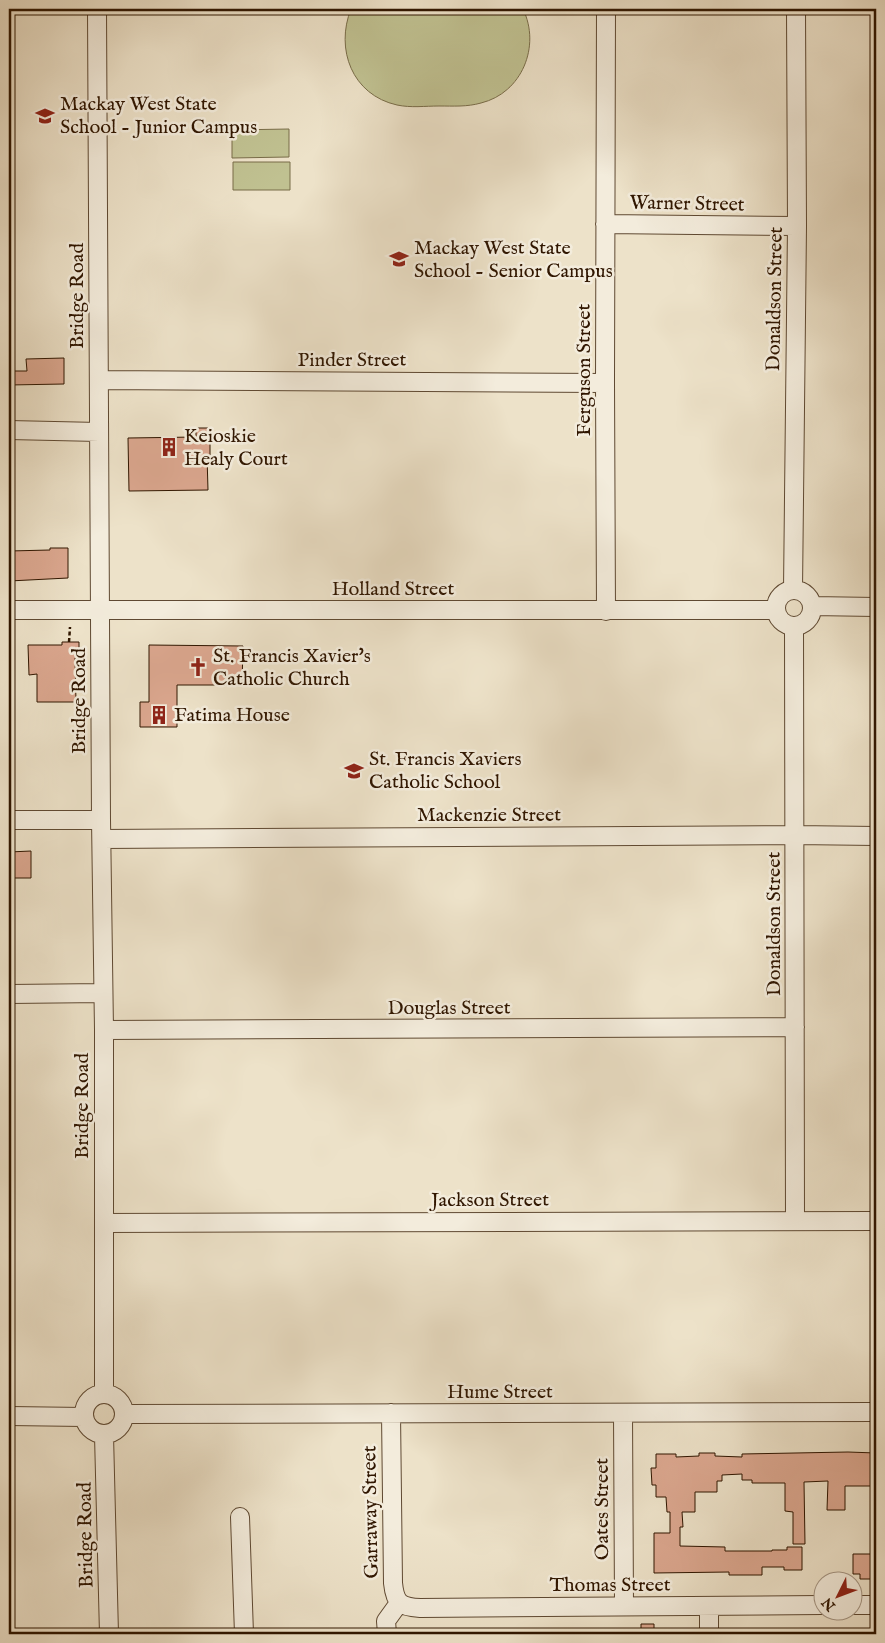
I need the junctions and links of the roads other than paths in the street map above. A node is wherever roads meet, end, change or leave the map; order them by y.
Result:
1 (97, 9) edge
2 (606, 9) edge
3 (796, 9) edge
4 (605, 224) junction
5 (797, 226) junction
6 (99, 380) junction
7 (605, 382) junction
8 (9, 430) edge
9 (99, 432) junction
10 (793, 590) junction
11 (812, 606) junction
12 (876, 607) edge
13 (9, 610) edge
14 (100, 610) junction
15 (776, 610) junction
16 (606, 611) junction
17 (794, 626) junction
18 (9, 820) edge
19 (101, 820) junction
20 (795, 834) junction
21 (876, 836) edge
22 (102, 839) junction
23 (103, 993) junction
24 (9, 994) edge
25 (796, 1027) junction
26 (104, 1030) junction
27 (795, 1221) junction
28 (876, 1221) edge
29 (104, 1223) junction
30 (104, 1394) junction
31 (876, 1412) edge
32 (391, 1413) junction
33 (623, 1413) junction
34 (124, 1414) junction
35 (9, 1416) edge
36 (84, 1417) junction
37 (104, 1435) junction
38 (240, 1517) dead end
39 (399, 1603) junction
40 (624, 1605) junction
41 (812, 1605) edge
42 (862, 1605) edge
43 (876, 1605) edge
44 (709, 1606) junction
45 (109, 1634) edge
46 (244, 1634) edge
47 (387, 1634) edge
48 (709, 1634) edge

1 - 6 street, Bridge Road
2 - 4 street, Ferguson Street
3 - 5 street, Donaldson Street
4 - 5 street, Warner Street
4 - 7 street, Ferguson Street
5 - 10 street, Donaldson Street
6 - 7 street, Pinder Street
6 - 9 street, Bridge Road
7 - 16 street, Ferguson Street
8 - 9 street
9 - 14 street, Bridge Road
10 - 11 street
10 - 15 street
11 - 12 street
11 - 17 street
13 - 14 street, Holland Street
14 - 16 street, Holland Street
14 - 19 street, Bridge Road
15 - 16 street, Holland Street
15 - 17 street
17 - 20 street, Donaldson Street
18 - 19 street
19 - 22 street, Bridge Road
20 - 21 street, Mackenzie Street
20 - 22 street, Mackenzie Street
20 - 25 street, Donaldson Street
22 - 23 street, Bridge Road
23 - 24 street
23 - 26 street, Bridge Road
25 - 26 street, Douglas Street
25 - 27 street, Donaldson Street
26 - 29 street, Bridge Road
27 - 28 street, Jackson Street
27 - 29 street, Jackson Street
29 - 30 street, Bridge Road
30 - 34 street
30 - 36 street
31 - 33 street, Hume Street
32 - 33 street, Hume Street
32 - 34 street, Hume Street
32 - 39 street, Garraway Street
33 - 40 street, Oates Street
34 - 37 street
35 - 36 street
36 - 37 street
37 - 45 street, Bridge Road
38 - 46 street
39 - 40 street, Thomas Street
39 - 47 street, Garraway Street
40 - 44 street, Thomas Street
41 - 44 street, Thomas Street
42 - 43 street
44 - 48 street

